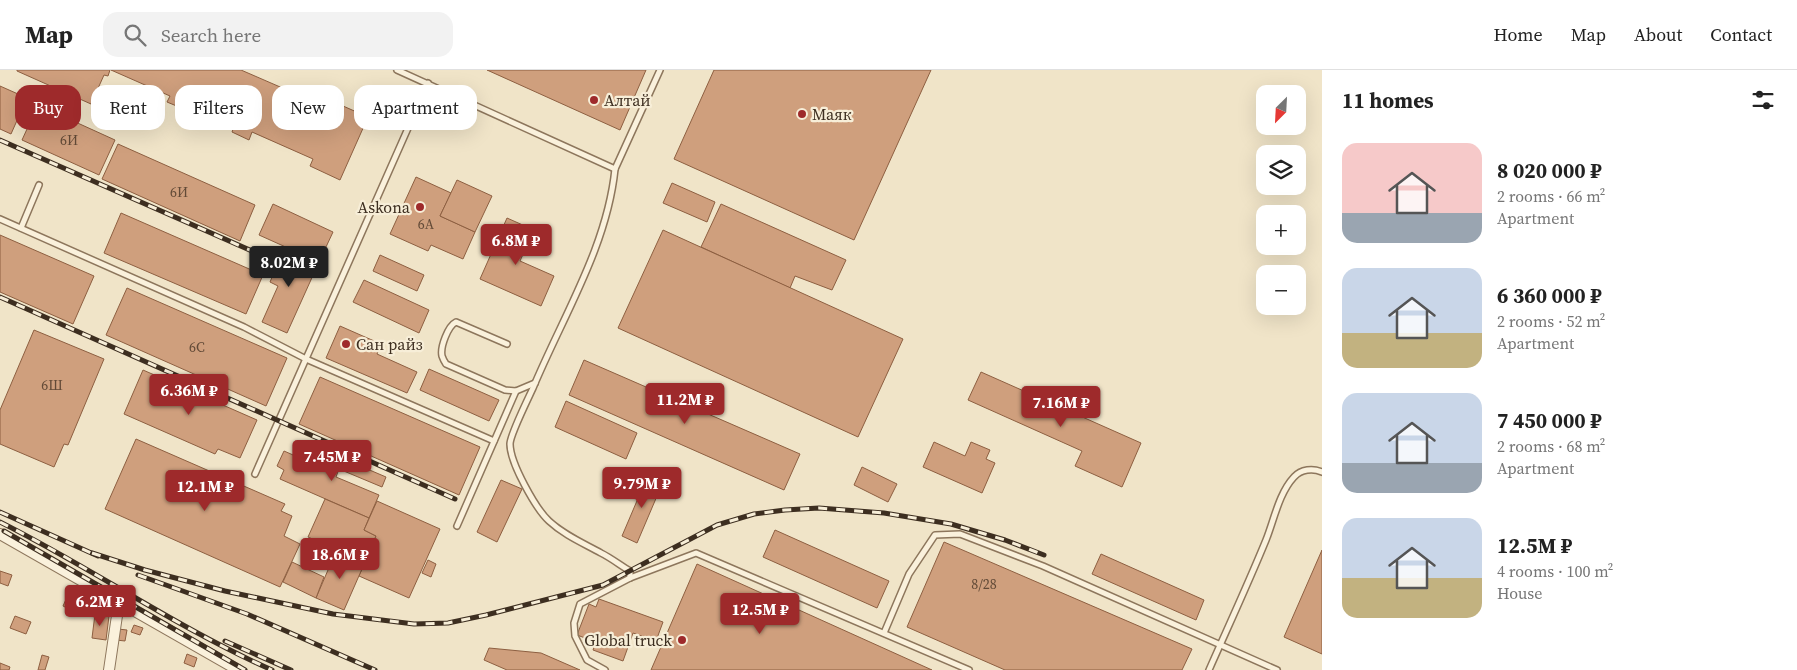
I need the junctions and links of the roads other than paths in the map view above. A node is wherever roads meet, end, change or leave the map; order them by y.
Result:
1 (397, 70) edge
2 (660, 70) edge
3 (428, 83) junction
4 (615, 169) junction
5 (39, 185) dead end
6 (0, 219) edge
7 (21, 228) junction
8 (506, 344) dead end
9 (306, 359) junction
10 (535, 383) junction
11 (516, 390) junction
12 (494, 441) junction
13 (1322, 472) edge
14 (255, 474) dead end
15 (457, 526) dead end
16 (0, 534) edge
17 (630, 578) junction
18 (119, 602) junction
19 (884, 633) junction
20 (1220, 644) junction
21 (109, 670) edge
22 (238, 670) edge
23 (605, 670) edge
24 (969, 670) edge
25 (1209, 670) edge
26 (1277, 670) edge

1 - 3 lane
2 - 4 lane
3 - 4 lane
3 - 9 lane
4 - 10 lane
5 - 7 lane
6 - 7 lane
7 - 9 lane
8 - 11 lane
9 - 12 lane
9 - 14 lane
10 - 11 lane
10 - 17 lane
11 - 12 lane
12 - 15 lane
13 - 20 lane
16 - 18 street
17 - 19 lane
17 - 23 lane
18 - 21 street
18 - 22 street
19 - 20 lane
19 - 24 lane
20 - 25 lane
20 - 26 lane

